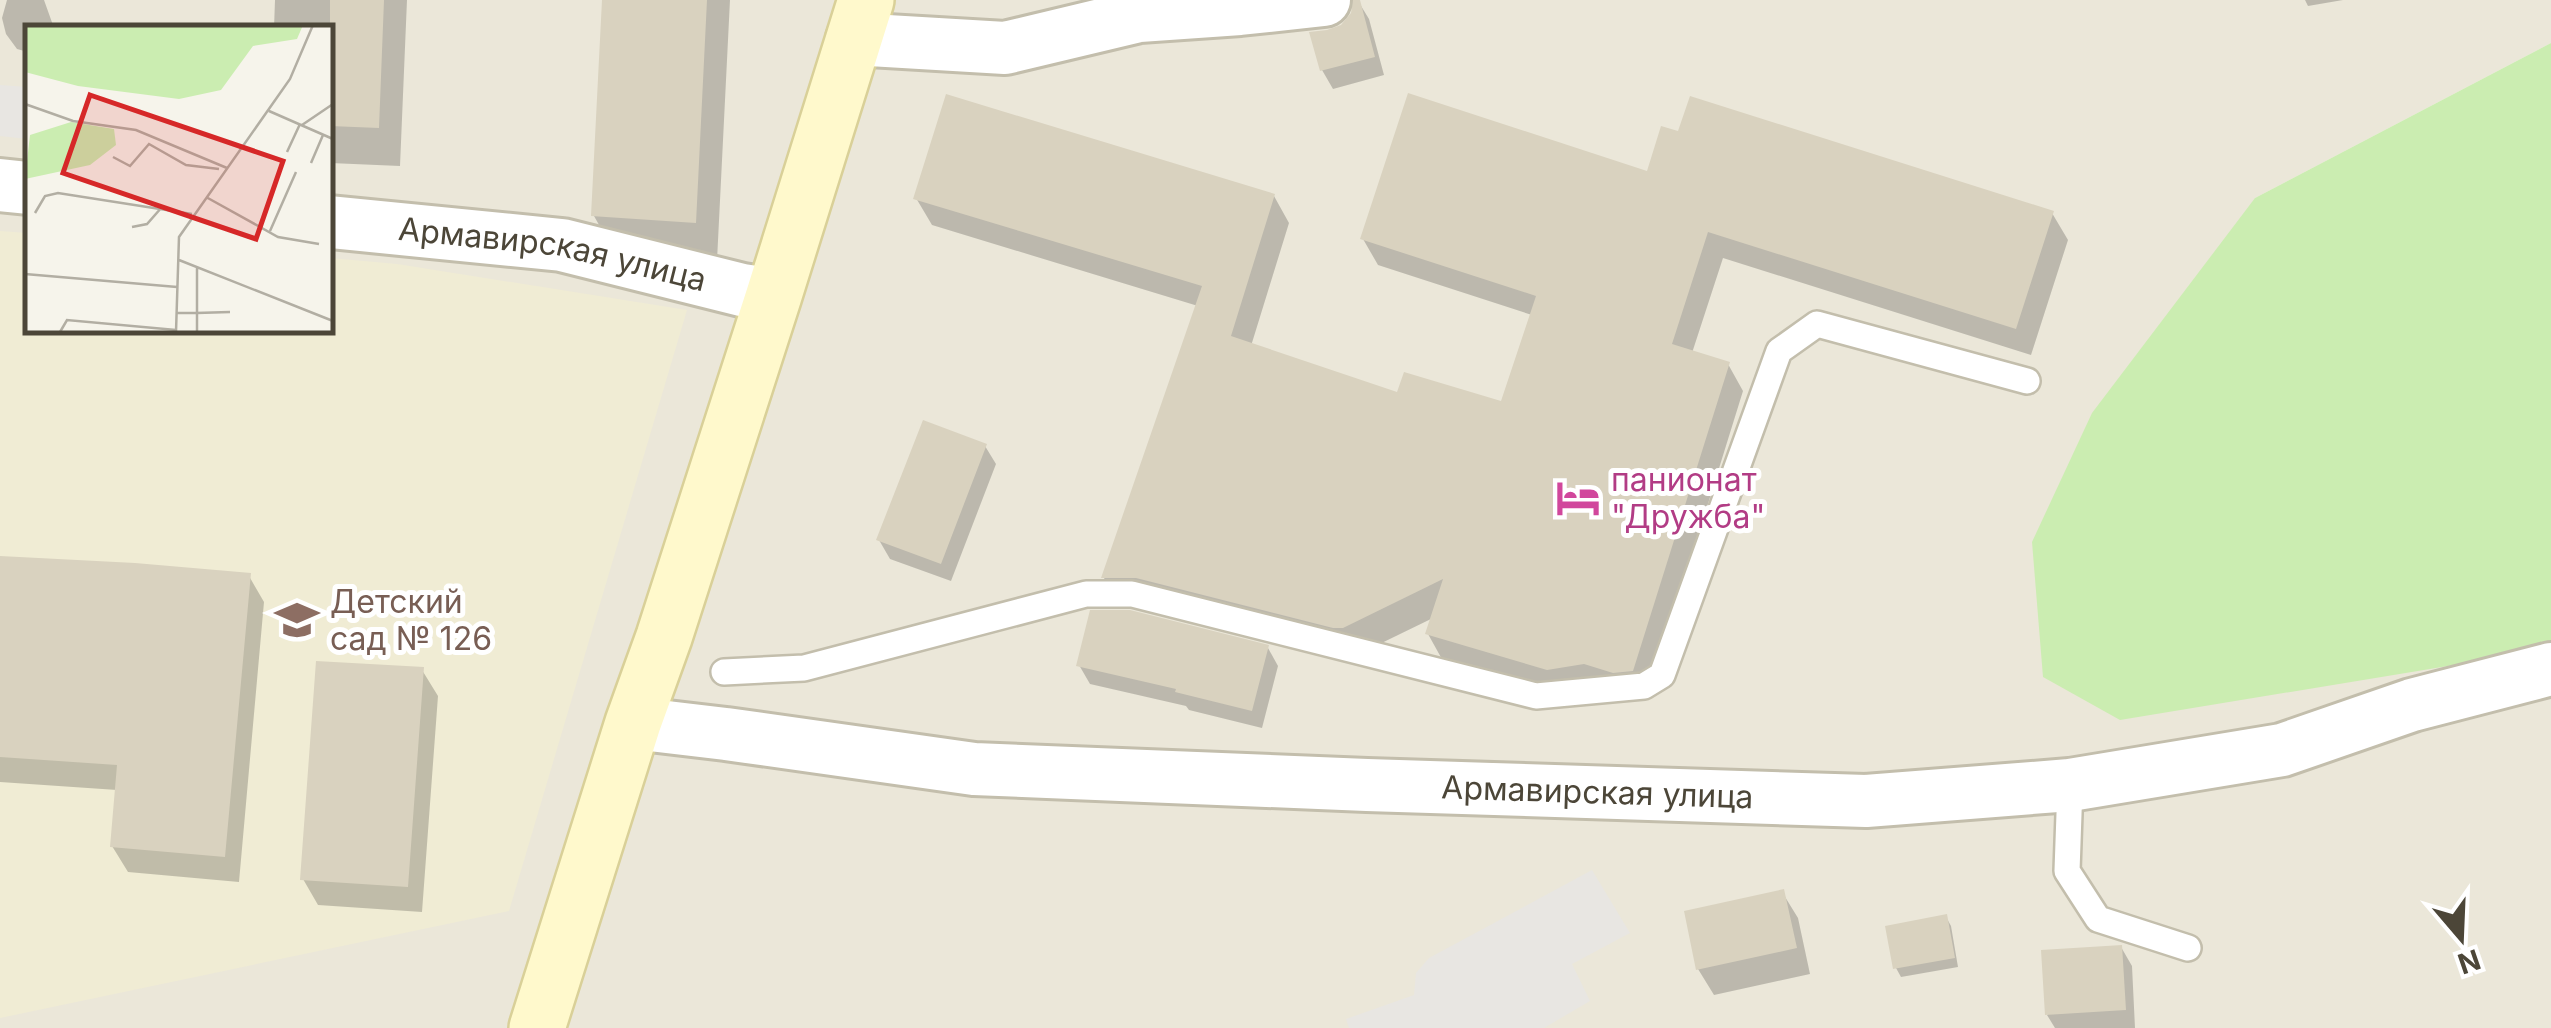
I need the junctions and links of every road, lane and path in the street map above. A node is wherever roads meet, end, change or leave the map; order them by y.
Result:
1 (1324, 0) edge
2 (1241, 5) edge
3 (860, 20) edge
4 (0, 185) edge
5 (25, 188) edge
6 (332, 222) edge
7 (774, 295) junction
8 (2026, 381) dead end
9 (2551, 669) edge
10 (724, 672) dead end
11 (633, 724) junction
12 (2070, 784) junction
13 (2188, 948) dead end
14 (537, 1028) edge

1 - 2 street
2 - 3 street
3 - 7 main road
4 - 5 street
6 - 7 street, Армавирская улица
7 - 11 main road
8 - 10 lane
9 - 12 street, Армавирская улица
11 - 12 street, Армавирская улица
11 - 14 main road
12 - 13 lane

